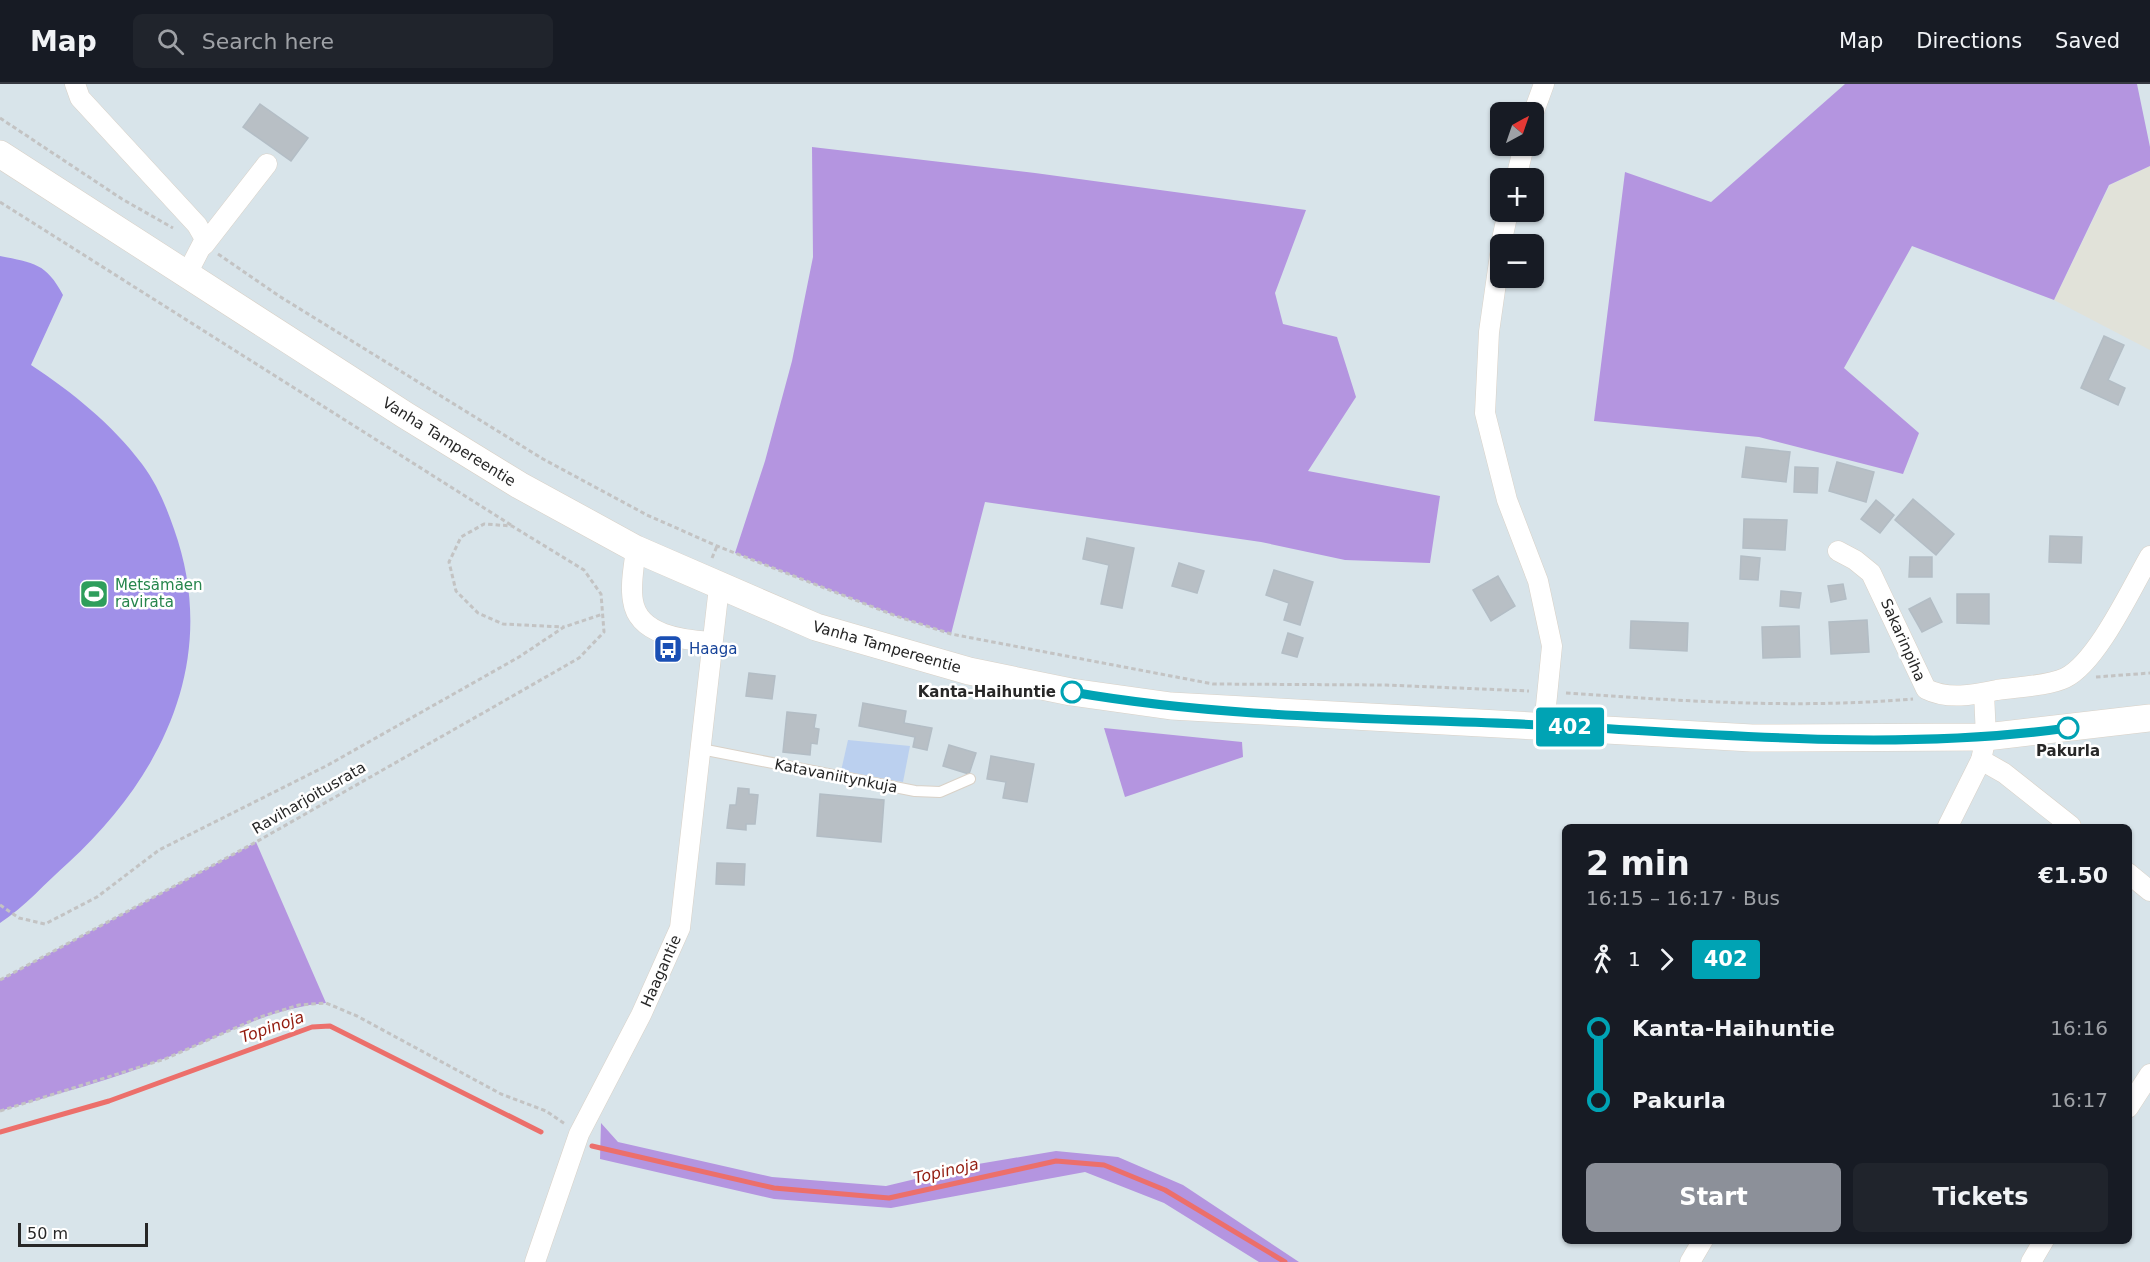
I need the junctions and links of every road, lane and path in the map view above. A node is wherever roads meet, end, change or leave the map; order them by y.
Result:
1 (75, 84) edge
2 (1536, 87) edge
3 (1534, 102) edge
4 (0, 118) edge
5 (0, 154) edge
6 (267, 164) dead end
7 (0, 202) edge
8 (174, 228) dead end
9 (204, 245) junction
10 (188, 274) junction
11 (1495, 288) edge
12 (512, 526) junction
13 (636, 549) junction
14 (1838, 551) dead end
15 (2150, 556) edge
16 (719, 587) junction
17 (603, 614) junction
18 (564, 627) junction
19 (711, 642) junction
20 (1086, 659) junction
21 (1084, 667) dead end
22 (2150, 673) edge
23 (2064, 679) junction
24 (1548, 691) junction
25 (1984, 693) junction
26 (1941, 696) junction
27 (2150, 718) edge
28 (1544, 726) junction
29 (1984, 748) junction
30 (701, 749) junction
31 (970, 779) dead end
32 (1949, 824) edge
33 (2069, 824) edge
34 (2132, 876) edge
35 (2150, 891) edge
36 (0, 905) edge
37 (0, 980) edge
38 (2150, 1074) edge
39 (2132, 1102) edge
40 (0, 1111) edge
41 (579, 1134) junction
42 (1701, 1244) edge
43 (2042, 1244) edge
44 (535, 1262) edge
45 (1690, 1262) edge
46 (2031, 1262) edge

1 - 9 street
2 - 3 street
4 - 8 path
5 - 10 main road, Vanha Tampereentie
6 - 9 street
7 - 12 path
9 - 10 street
9 - 20 path
10 - 13 main road, Vanha Tampereentie
11 - 24 street
12 - 17 path, Raviharjoitusrata
12 - 18 path, Raviharjoitusrata
13 - 16 main road, Vanha Tampereentie
13 - 19 street
14 - 26 street, Sakarinpiha
15 - 23 street
16 - 19 street, Haagantie
16 - 28 main road, Vanha Tampereentie
17 - 18 path, Raviharjoitusrata
17 - 37 path, Raviharjoitusrata
18 - 36 path, Raviharjoitusrata
19 - 30 street, Haagantie
20 - 21 path
20 - 24 path
22 - 23 path
23 - 25 street
24 - 26 path
24 - 28 street
25 - 26 street
25 - 29 street
27 - 29 main road, Vanha Tampereentie
28 - 29 main road, Vanha Tampereentie
29 - 32 street
29 - 33 street
30 - 31 lane, Katavaniitynkuja
30 - 41 street, Haagantie
34 - 35 street
38 - 39 street
40 - 41 path
41 - 44 street, Haagantie
42 - 45 street
43 - 46 street

